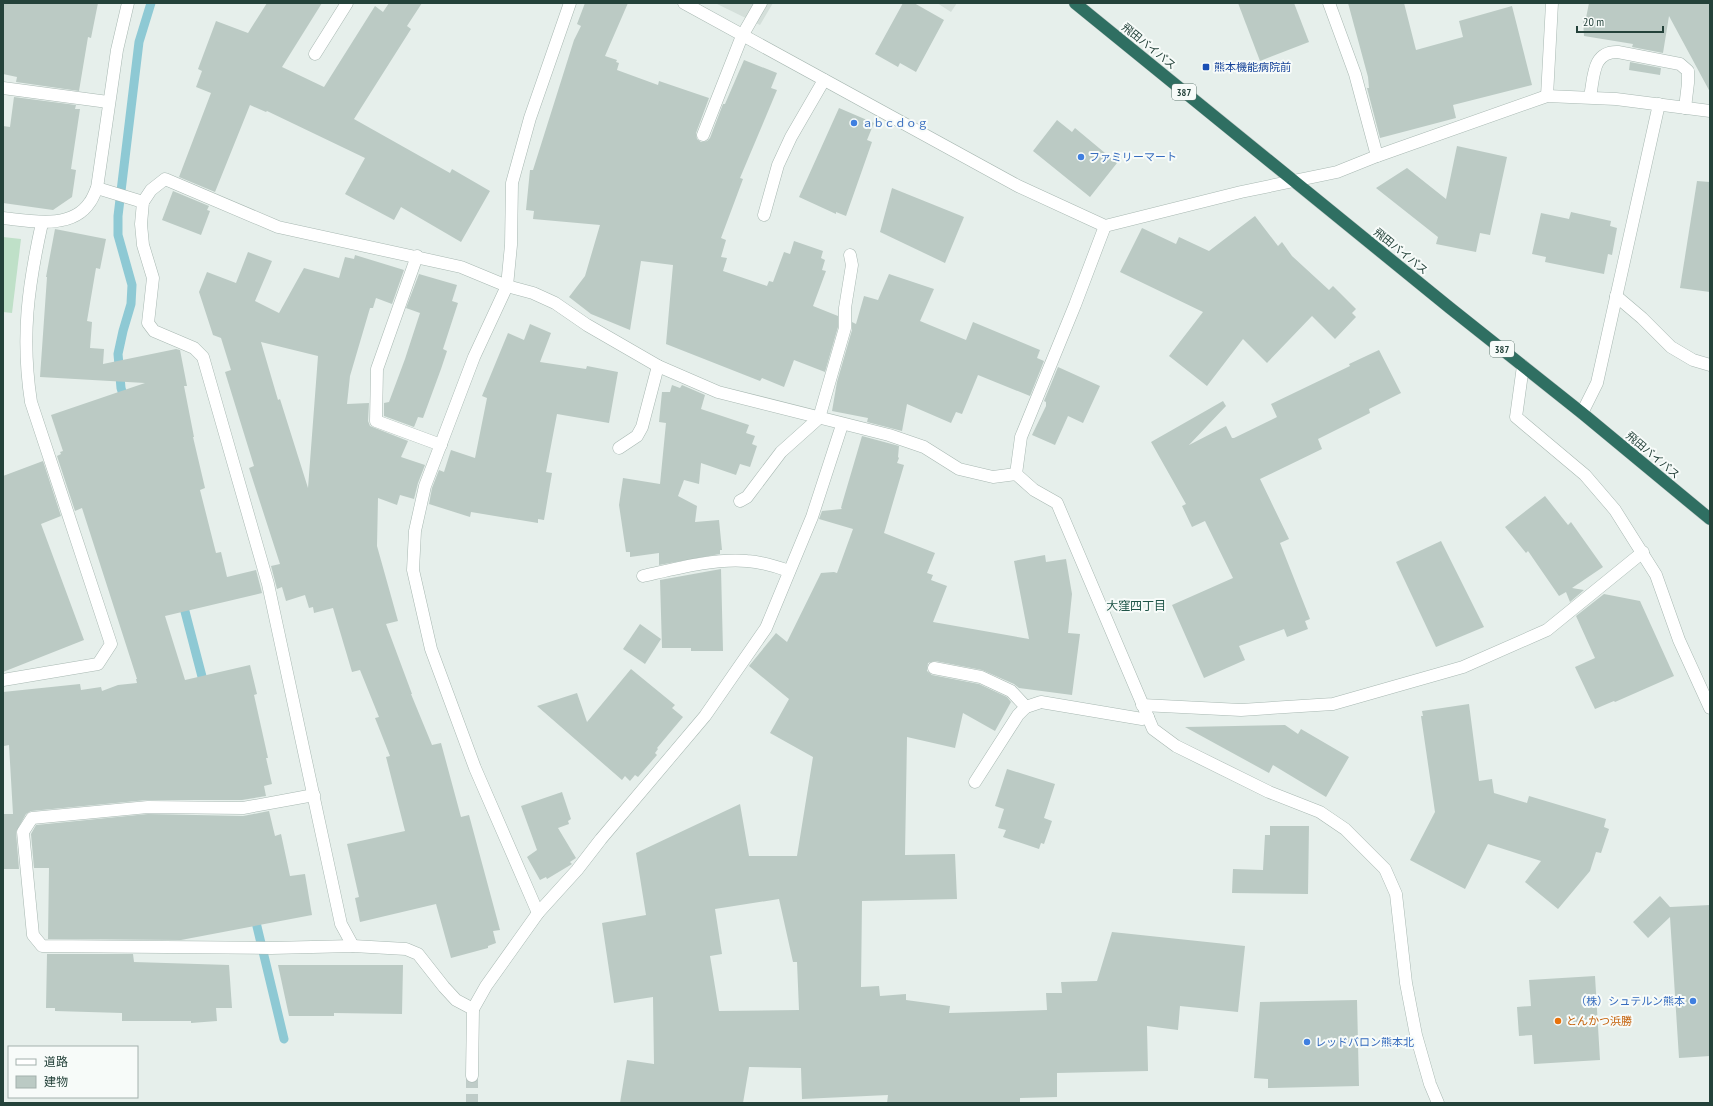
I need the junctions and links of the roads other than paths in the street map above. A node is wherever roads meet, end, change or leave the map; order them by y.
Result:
1 (128, 3) edge
2 (347, 3) edge
3 (570, 3) edge
4 (684, 3) edge
5 (761, 3) edge
6 (1076, 3) edge
7 (1329, 3) edge
8 (1552, 3) edge
9 (742, 36) junction
10 (315, 54) dead end
11 (824, 80) junction
12 (3, 88) edge
13 (1547, 96) junction
14 (1590, 97) junction
15 (108, 102) junction
16 (1659, 104) junction
17 (1685, 108) junction
18 (1710, 111) edge
19 (703, 135) dead end
20 (1377, 156) junction
21 (1294, 180) junction
22 (102, 189) junction
23 (143, 202) junction
24 (764, 215) dead end
25 (3, 218) edge
26 (42, 223) junction
27 (1105, 226) junction
28 (417, 256) junction
29 (850, 256) dead end
30 (507, 286) junction
31 (1616, 296) junction
32 (1710, 365) edge
33 (658, 366) junction
34 (1523, 366) junction
35 (1582, 413) junction
36 (818, 418) junction
37 (842, 424) junction
38 (441, 445) junction
39 (618, 448) dead end
40 (1016, 474) junction
41 (740, 501) dead end
42 (1710, 519) edge
43 (1643, 552) junction
44 (789, 571) junction
45 (643, 576) dead end
46 (934, 668) dead end
47 (3, 680) edge
48 (1142, 705) junction
49 (1026, 707) junction
50 (1710, 708) edge
51 (1148, 717) junction
52 (975, 782) dead end
53 (314, 795) junction
54 (538, 913) junction
55 (353, 946) junction
56 (473, 1009) junction
57 (472, 1076) tunnel mouth
58 (1438, 1103) edge

1 - 15 street
2 - 10 street
3 - 30 street
4 - 9 street
5 - 9 street
6 - 21 highway, 飛田バイパス / 387
7 - 20 street
8 - 13 street
9 - 11 street
9 - 19 street
11 - 24 street
11 - 27 street
12 - 15 street
13 - 14 street
13 - 20 street
14 - 16 street
14 - 17 street
15 - 22 street
16 - 17 street
16 - 31 street
17 - 18 street
20 - 21 street
21 - 27 street
21 - 34 highway, 飛田バイパス / 387
22 - 23 street
22 - 26 street
23 - 28 street
23 - 53 street
25 - 26 street
26 - 47 street
27 - 40 street
28 - 30 street
28 - 38 street
29 - 36 street
30 - 33 street
30 - 38 street
31 - 32 street
31 - 35 street
33 - 36 street
33 - 39 street
34 - 35 highway, 飛田バイパス / 387
34 - 43 street
35 - 42 highway, 飛田バイパス / 387
36 - 37 street
36 - 41 street
37 - 40 street
37 - 44 street
38 - 54 street
40 - 48 street
43 - 48 street
43 - 50 street
44 - 45 street
44 - 54 street
46 - 49 street
48 - 51 street
49 - 51 street
49 - 52 street
51 - 58 street
53 - 55 street
53 - 55 street
54 - 56 street
55 - 56 street
56 - 57 street

